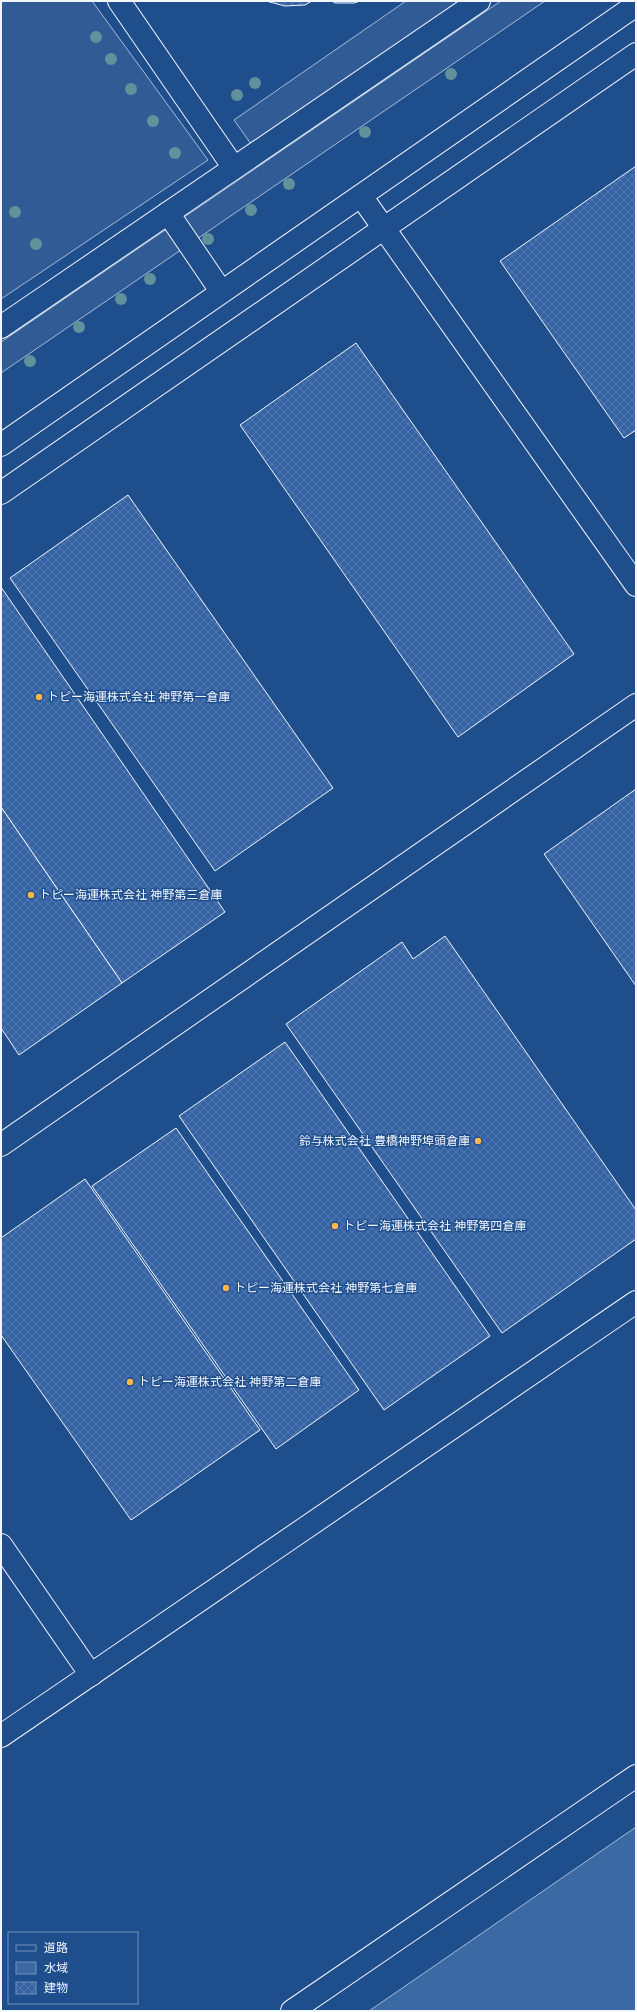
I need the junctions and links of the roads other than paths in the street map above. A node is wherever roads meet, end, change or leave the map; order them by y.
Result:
1 (119, 1) edge
2 (479, 1) edge
3 (636, 5) edge
4 (636, 54) edge
5 (234, 168) junction
6 (361, 196) junction
7 (168, 213) junction
8 (384, 228) junction
9 (222, 291) junction
10 (1, 327) edge
11 (1, 445) edge
12 (1, 492) edge
13 (636, 585) edge
14 (636, 704) edge
15 (1, 1145) edge
16 (636, 1302) edge
17 (1, 1545) edge
18 (91, 1675) junction
19 (1, 1736) edge
20 (636, 1776) edge
21 (292, 2011) edge

1 - 5 street
2 - 5 street
3 - 6 street
4 - 8 street
5 - 7 street
6 - 8 street
6 - 9 street
7 - 9 street
7 - 10 street
8 - 12 street
8 - 13 street
9 - 11 street
14 - 15 street
16 - 18 street
17 - 18 street
18 - 19 street
20 - 21 street

